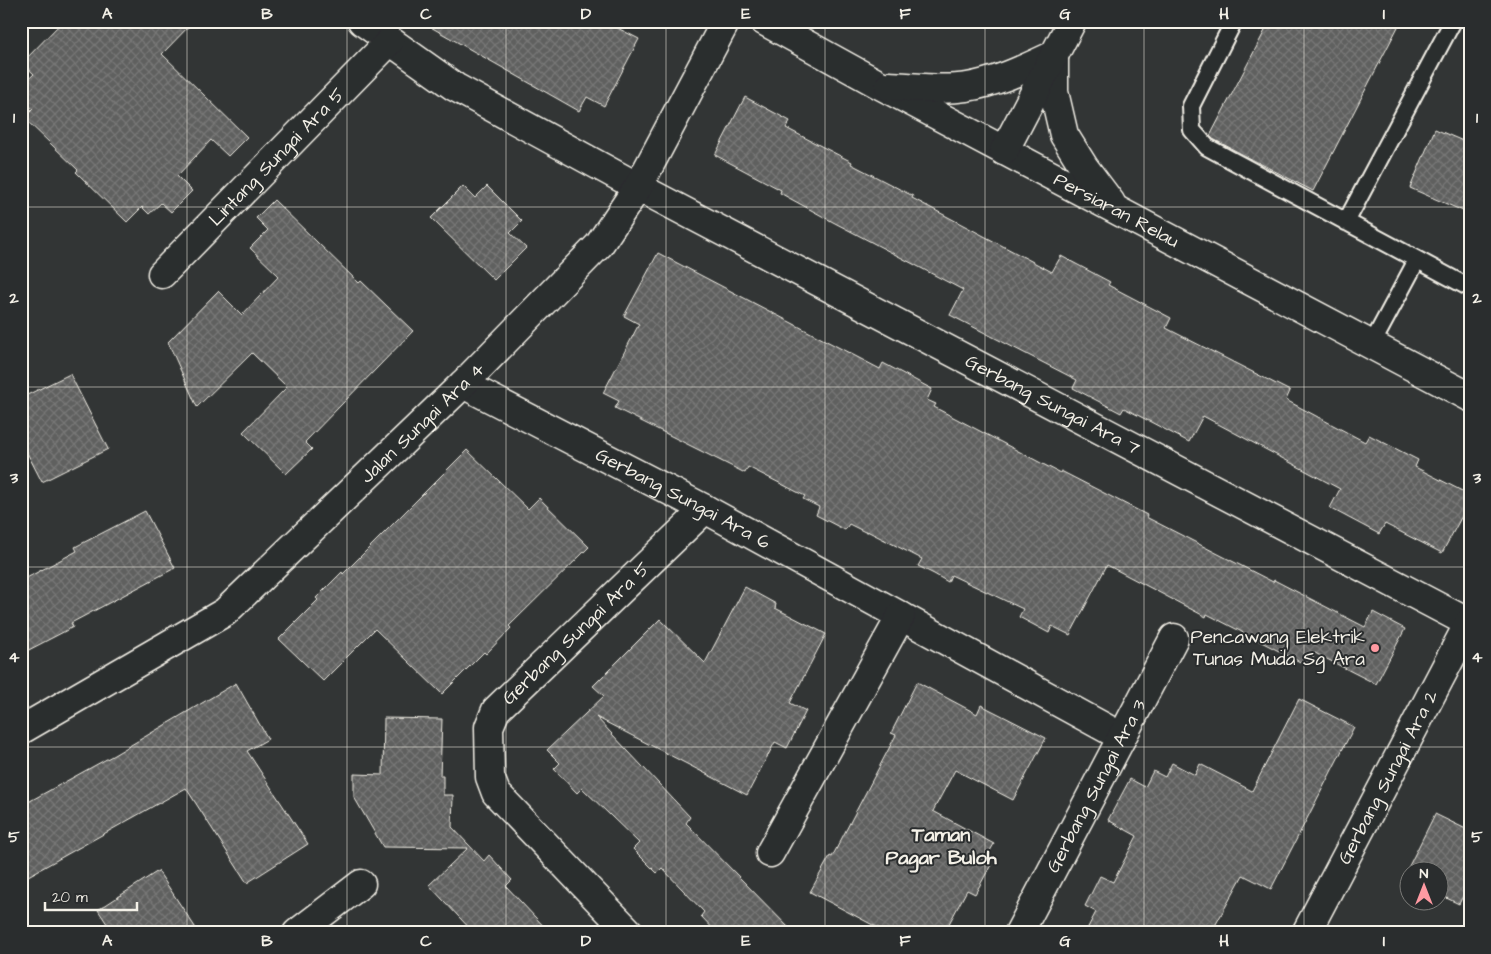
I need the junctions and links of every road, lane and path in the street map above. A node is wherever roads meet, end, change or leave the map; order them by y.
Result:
1 (362, 21) edge
2 (726, 21) edge
3 (764, 21) edge
4 (1072, 21) edge
5 (1234, 21) edge
6 (1453, 21) edge
7 (390, 41) junction
8 (1054, 55) junction
9 (880, 85) junction
10 (1004, 151) junction
11 (638, 187) junction
12 (1117, 211) junction
13 (1346, 222) junction
14 (1417, 260) junction
15 (162, 274) dead end
16 (1470, 288) edge
17 (1372, 344) junction
18 (463, 384) junction
19 (1470, 397) edge
20 (706, 509) junction
21 (901, 616) junction
22 (1469, 622) edge
23 (1174, 638) dead end
24 (21, 730) edge
25 (1122, 737) junction
26 (770, 853) dead end
27 (361, 884) dead end
28 (297, 933) edge
29 (630, 933) edge
30 (1019, 933) edge
31 (1306, 933) edge

1 - 7 street
2 - 11 street, Jalan Sungai Ara 4
3 - 9 street, Persiaran Relau
4 - 8 street
5 - 13 lane
6 - 13 lane
7 - 11 street
7 - 15 street, Lintang Sungai Ara 5
8 - 9 street
8 - 10 street
8 - 12 street
9 - 10 street, Persiaran Relau
10 - 12 street, Persiaran Relau
11 - 18 street, Jalan Sungai Ara 4
11 - 22 street, Gerbang Sungai Ara 7
12 - 17 street, Persiaran Relau
13 - 14 lane
14 - 16 lane
14 - 17 lane
17 - 19 street, Persiaran Relau
18 - 20 street, Gerbang Sungai Ara 6
18 - 24 street, Jalan Sungai Ara 4
20 - 21 street, Gerbang Sungai Ara 6
20 - 29 street, Gerbang Sungai Ara 5
21 - 25 street, Gerbang Sungai Ara 6
21 - 26 street
22 - 31 street, Gerbang Sungai Ara 2
23 - 25 street, Gerbang Sungai Ara 3
25 - 30 street, Gerbang Sungai Ara 3
27 - 28 street

